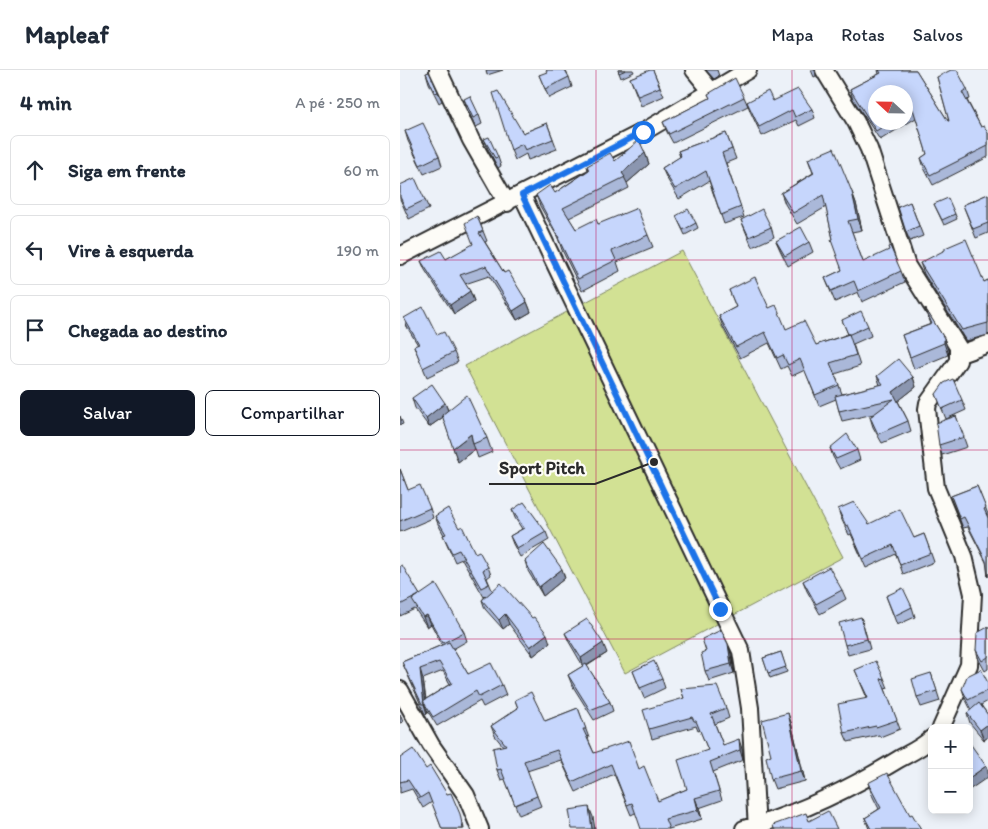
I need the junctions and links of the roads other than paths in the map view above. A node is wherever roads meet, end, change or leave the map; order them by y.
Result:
1 (438, 70) edge
2 (694, 70) edge
3 (748, 70) edge
4 (824, 70) edge
5 (712, 92) junction
6 (522, 195) junction
7 (507, 203) junction
8 (400, 256) edge
9 (988, 344) edge
10 (960, 354) junction
11 (400, 690) edge
12 (943, 724) edge
13 (928, 741) edge
14 (753, 828) edge
15 (480, 829) edge

1 - 7 street
2 - 5 street
3 - 5 street
4 - 10 street
5 - 6 street
6 - 7 street
6 - 14 street
7 - 8 street
9 - 10 street
10 - 12 street
11 - 15 street
13 - 14 street

